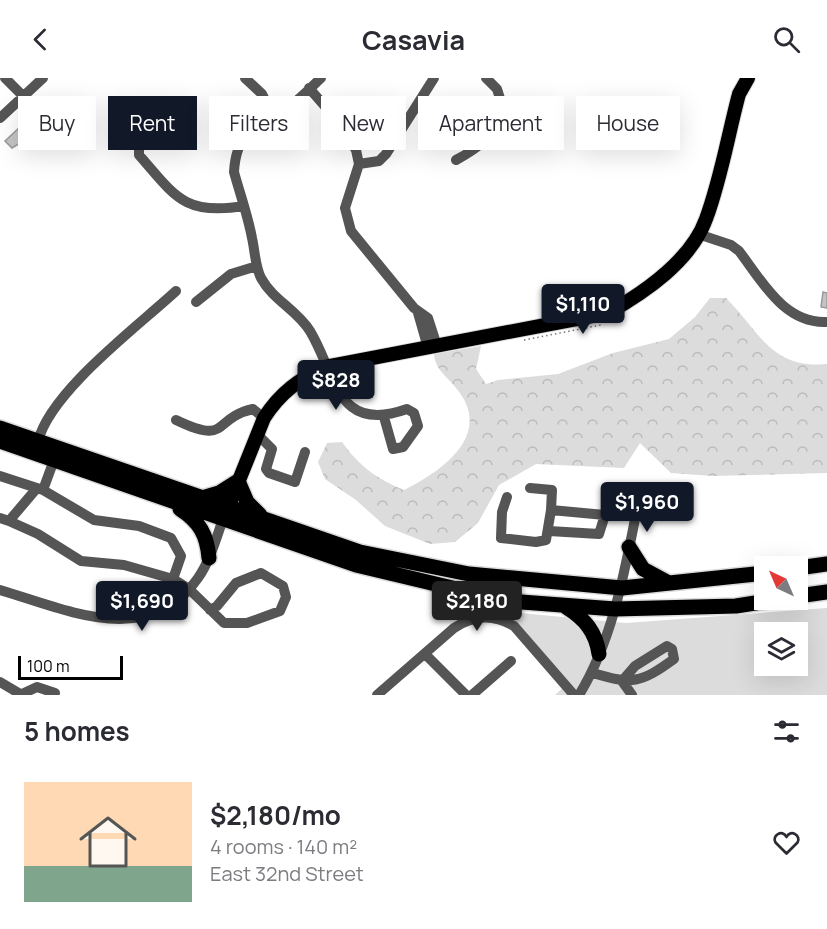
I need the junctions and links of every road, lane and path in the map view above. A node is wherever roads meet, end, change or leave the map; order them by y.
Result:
1 (5, 78) edge
2 (43, 78) edge
3 (245, 78) edge
4 (321, 78) edge
5 (434, 78) edge
6 (486, 78) edge
7 (748, 78) edge
8 (309, 88) junction
9 (23, 96) joint
10 (263, 96) edge
11 (300, 96) edge
12 (18, 101) edge
13 (0, 118) edge
14 (139, 150) edge
15 (238, 150) edge
16 (456, 160) dead end
17 (359, 164) junction
18 (244, 206) junction
19 (698, 234) junction
20 (257, 266) junction
21 (176, 291) dead end
22 (196, 302) dead end
23 (827, 322) edge
24 (604, 325) dead end
25 (525, 340) dead end
26 (433, 347) junction
27 (325, 367) junction
28 (384, 417) dead end
29 (264, 418) junction
30 (176, 420) dead end
31 (0, 428) edge
32 (256, 433) junction
33 (0, 441) edge
34 (38, 441) junction
35 (305, 452) dead end
36 (54, 460) junction
37 (0, 476) edge
38 (237, 481) junction
39 (530, 488) dead end
40 (40, 489) junction
41 (160, 497) junction
42 (507, 497) dead end
43 (202, 498) junction
44 (551, 510) junction
45 (226, 513) junction
46 (605, 515) junction
47 (4, 520) edge
48 (272, 522) junction
49 (549, 531) junction
50 (630, 547) junction
51 (208, 558) junction
52 (827, 564) edge
53 (808, 567) edge
54 (754, 574) edge
55 (172, 579) junction
56 (672, 584) junction
57 (622, 588) junction
58 (189, 589) junction
59 (0, 590) edge
60 (827, 592) edge
61 (808, 595) edge
62 (754, 603) edge
63 (564, 606) junction
64 (615, 609) junction
65 (210, 610) junction
66 (425, 654) junction
67 (599, 654) junction
68 (511, 661) dead end
69 (653, 663) dead end
70 (593, 673) junction
71 (622, 681) junction
72 (0, 682) edge
73 (56, 693) dead end
74 (22, 695) edge
75 (377, 695) edge
76 (466, 695) edge
77 (472, 695) edge
78 (574, 695) edge
79 (579, 695) edge
80 (632, 695) edge

1 - 9 street
2 - 9 street
3 - 10 street
4 - 8 street
5 - 17 street
6 - 16 street
7 - 19 main road
8 - 11 street
8 - 17 street
12 - 13 street
14 - 18 street
15 - 18 street
17 - 26 street
18 - 20 street
19 - 23 street
19 - 26 main road
20 - 22 street
20 - 27 street
21 - 34 street
24 - 25 path
26 - 27 main road
27 - 28 street
27 - 29 main road
29 - 30 street
29 - 32 main road
31 - 34 highway
32 - 35 street
32 - 38 main road
33 - 36 highway
34 - 43 highway
36 - 40 street
36 - 41 highway
37 - 40 street
38 - 43 highway
38 - 45 main road
38 - 48 highway
39 - 44 street
40 - 47 street
40 - 55 street
41 - 45 highway
41 - 51 highway
42 - 49 street
43 - 45 highway
44 - 46 street
44 - 49 street
45 - 48 highway
45 - 51 street
45 - 63 highway
46 - 49 street
46 - 50 street
47 - 55 street
48 - 57 highway
50 - 56 highway
50 - 57 street
51 - 58 street
52 - 53 highway
54 - 56 highway
55 - 58 street
56 - 57 highway
57 - 64 street
58 - 59 street
58 - 65 street
60 - 61 highway
62 - 64 highway
63 - 64 highway
63 - 67 highway
64 - 67 street
65 - 65 street
66 - 75 street
66 - 76 street
66 - 78 street
67 - 70 street
68 - 77 street
69 - 71 street
70 - 71 street
70 - 79 street
71 - 80 street
72 - 74 street
73 - 74 street

